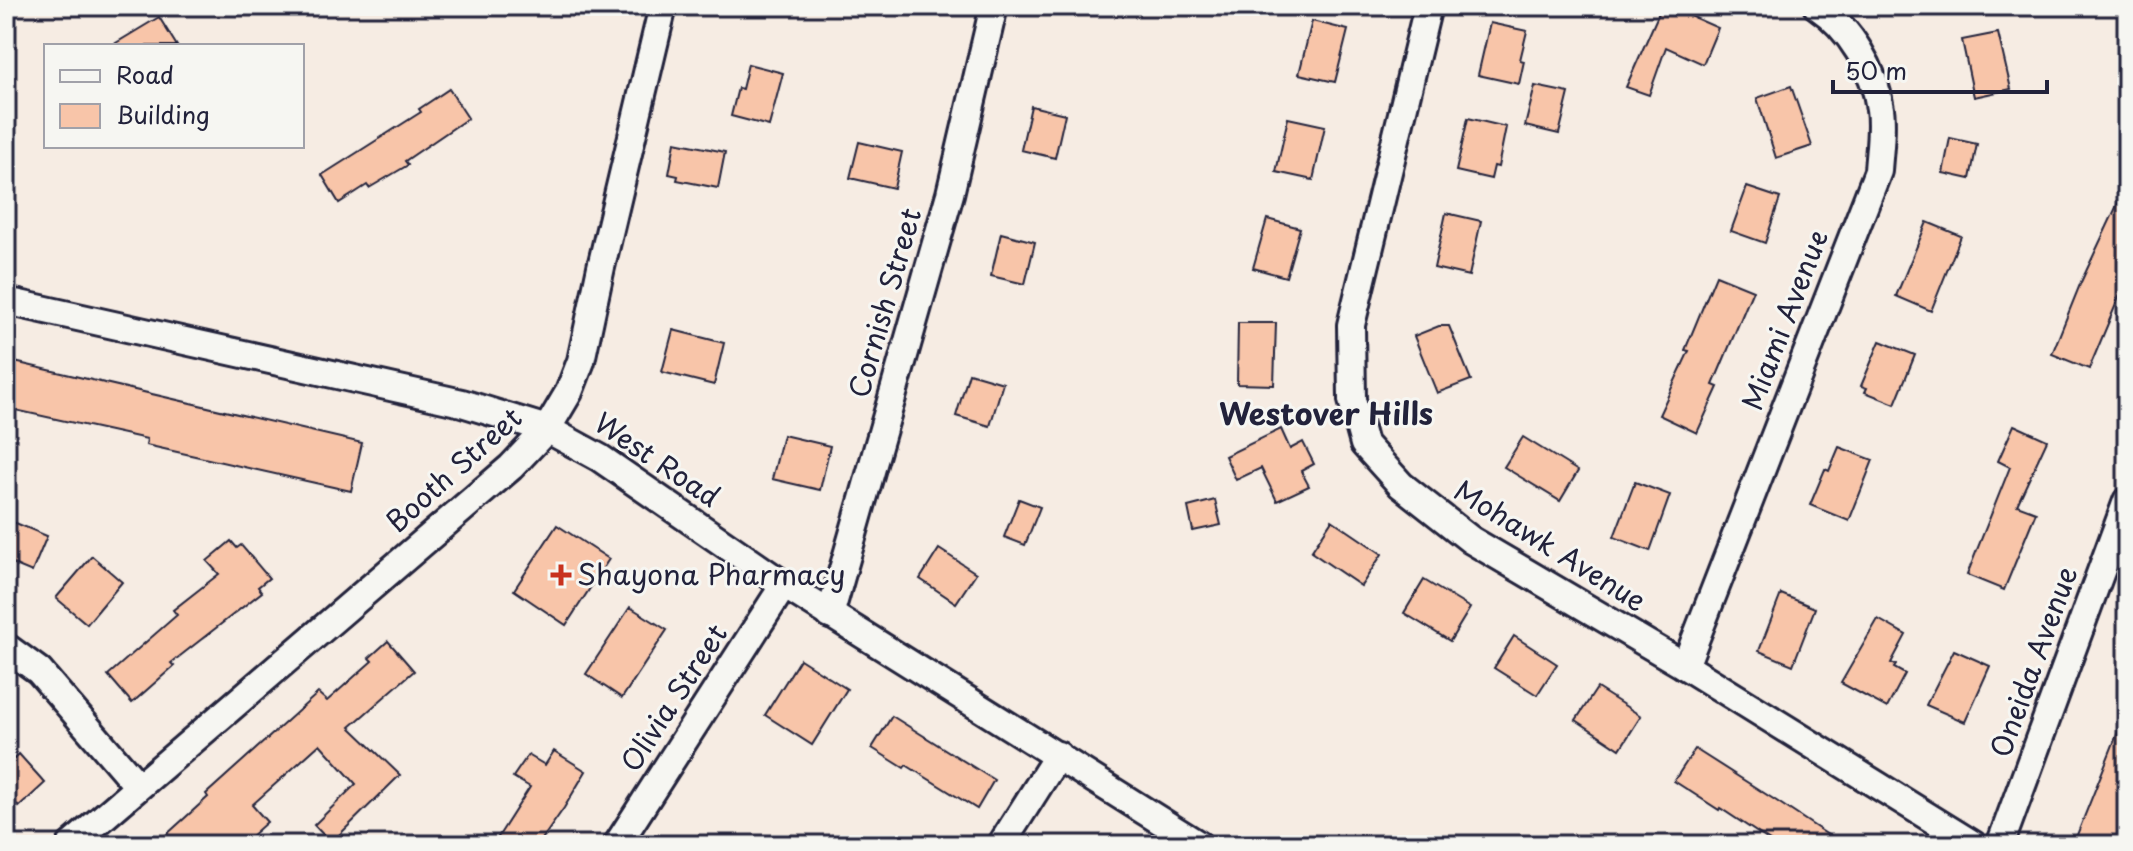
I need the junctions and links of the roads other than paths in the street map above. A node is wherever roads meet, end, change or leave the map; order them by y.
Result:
1 (663, 6) edge
2 (994, 6) edge
3 (1428, 6) edge
4 (1817, 6) edge
5 (6, 301) edge
6 (547, 429) junction
7 (2127, 501) edge
8 (784, 585) junction
9 (830, 615) junction
10 (6, 647) edge
11 (1685, 666) junction
12 (1058, 755) junction
13 (138, 786) junction
14 (71, 845) edge
15 (617, 845) edge
16 (1001, 845) edge
17 (1199, 845) edge
18 (1974, 845) edge
19 (2000, 845) edge

1 - 6 street, Booth Street
2 - 9 street, Cornish Street
3 - 11 street, Mohawk Avenue
4 - 11 street, Miami Avenue
5 - 6 street, West Road
6 - 8 street, West Road
6 - 13 street, Booth Street
7 - 19 street, Oneida Avenue
8 - 9 street, West Road
8 - 15 street, Olivia Street
9 - 12 street, West Road
10 - 13 street
11 - 18 street, Mohawk Avenue
12 - 16 street
12 - 17 street, West Road
13 - 14 street, Booth Street

